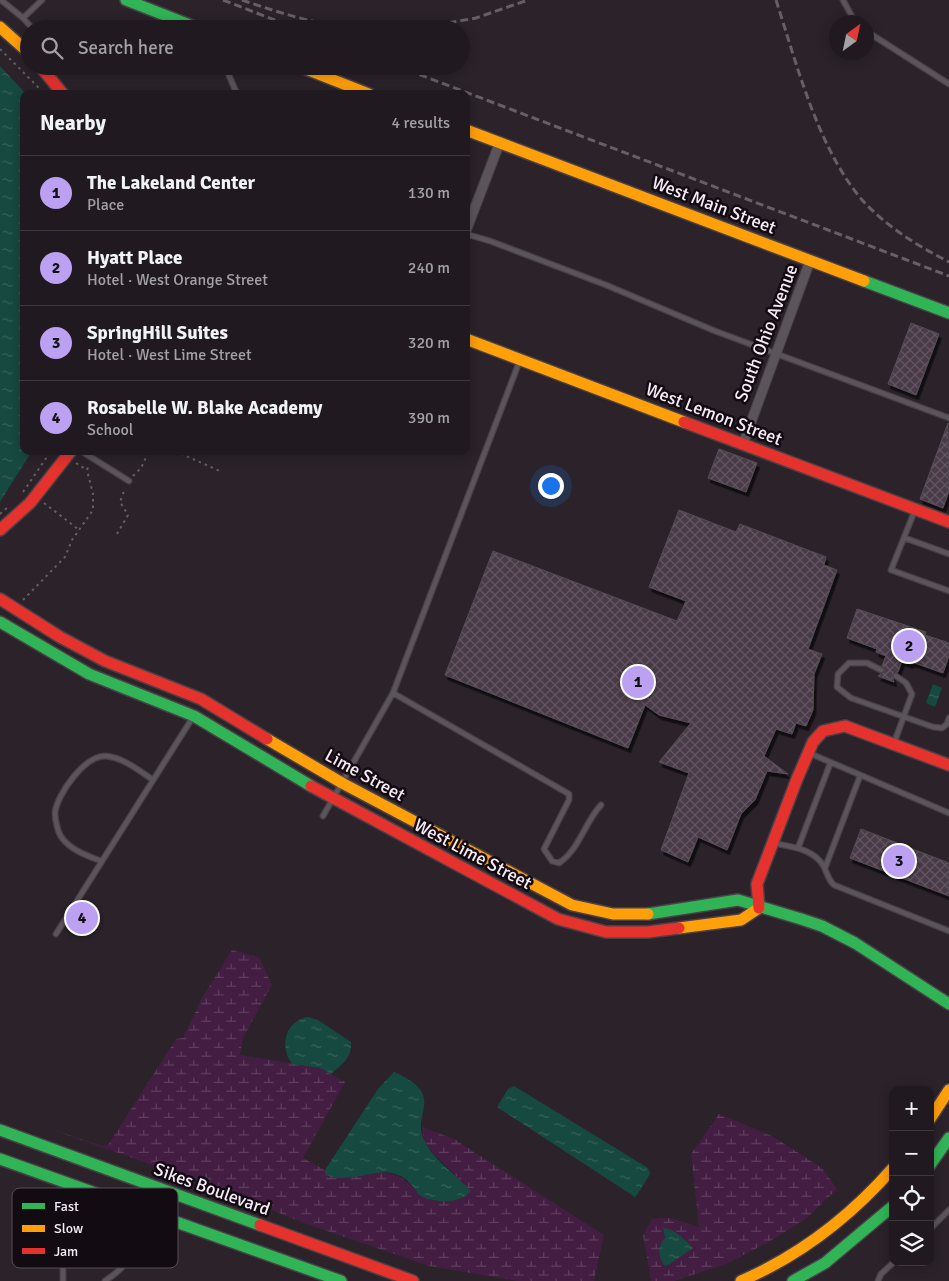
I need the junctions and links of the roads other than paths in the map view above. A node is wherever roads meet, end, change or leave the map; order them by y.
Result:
1 (1, 0) edge
2 (42, 0) edge
3 (126, 0) edge
4 (844, 0) edge
5 (36, 2) edge
6 (852, 15) edge
7 (23, 18) joint
8 (177, 20) edge
9 (0, 27) edge
10 (874, 36) edge
11 (20, 45) edge
12 (47, 75) edge
13 (229, 75) edge
14 (321, 75) edge
15 (949, 84) edge
16 (60, 90) edge
17 (235, 90) edge
18 (359, 90) edge
19 (470, 131) edge
20 (500, 142) junction
21 (470, 222) edge
22 (470, 234) edge
23 (810, 261) junction
24 (949, 313) edge
25 (470, 341) edge
26 (776, 354) junction
27 (520, 360) junction
28 (949, 418) edge
29 (743, 444) junction
30 (87, 455) edge
31 (73, 457) edge
32 (129, 481) road end
33 (916, 509) junction
34 (949, 522) edge
35 (0, 530) edge
36 (905, 538) junction
37 (949, 554) edge
38 (949, 591) edge
39 (0, 599) edge
40 (0, 622) edge
41 (881, 670) dead end
42 (896, 676) dead end
43 (393, 693) junction
44 (194, 716) junction
45 (904, 717) junction
46 (949, 718) edge
47 (894, 744) junction
48 (808, 753) junction
49 (830, 764) junction
50 (949, 765) edge
51 (860, 776) junction
52 (153, 780) junction
53 (342, 783) junction
54 (334, 798) junction
55 (601, 805) dead end
56 (949, 813) edge
57 (323, 816) dead end
58 (773, 843) junction
59 (798, 848) junction
60 (101, 862) junction
61 (825, 868) junction
62 (759, 908) junction
63 (949, 931) edge
64 (56, 934) dead end
65 (949, 1004) edge
66 (949, 1090) edge
67 (934, 1113) edge
68 (0, 1130) edge
69 (949, 1138) edge
70 (0, 1159) edge
71 (934, 1159) edge
72 (889, 1172) edge
73 (82, 1188) edge
74 (159, 1188) edge
75 (178, 1195) edge
76 (889, 1209) edge
77 (949, 1210) edge
78 (178, 1222) edge
79 (934, 1225) edge
80 (890, 1266) edge
81 (63, 1268) edge
82 (122, 1268) edge
83 (759, 1277) edge
84 (63, 1281) edge
85 (105, 1281) edge
86 (340, 1281) edge
87 (413, 1281) edge
88 (741, 1281) edge
89 (793, 1281) edge
90 (878, 1281) edge

1 - 7 lane
2 - 5 lane
3 - 8 main road
4 - 6 lane
5 - 7 lane
9 - 11 main road
10 - 15 lane
12 - 16 main road
13 - 17 lane
14 - 18 main road
19 - 20 main road, West Main Street
20 - 21 street
20 - 23 main road, West Main Street
22 - 26 lane
23 - 24 main road, West Main Street
23 - 26 street, South Ohio Avenue
25 - 27 main road, West Lemon Street
26 - 28 lane
26 - 29 street, South Ohio Avenue
27 - 29 main road, West Lemon Street
27 - 43 lane
29 - 33 main road, West Lemon Street
30 - 32 lane
31 - 35 main road
33 - 34 main road, West Lemon Street
33 - 36 lane
36 - 37 lane
36 - 38 lane
39 - 53 main road, Lime Street
40 - 44 main road, West Lime Street
41 - 45 lane
42 - 45 lane
43 - 53 lane
43 - 55 lane
44 - 52 lane
44 - 54 main road, West Lime Street
45 - 46 lane
45 - 47 lane
47 - 48 main road
47 - 50 main road
48 - 49 lane
48 - 58 main road
49 - 51 lane
49 - 59 lane
51 - 56 lane
51 - 61 lane
52 - 60 lane
52 - 60 lane
53 - 54 lane
53 - 62 main road, Lime Street
54 - 57 lane
54 - 62 main road, West Lime Street
58 - 59 lane
58 - 62 main road
59 - 61 lane
60 - 64 lane
61 - 63 lane
62 - 65 main road
66 - 67 main road
68 - 74 main road, Sikes Boulevard
69 - 71 main road
70 - 73 main road
72 - 83 main road
75 - 87 main road, Sikes Boulevard
76 - 89 main road
77 - 79 lane
78 - 86 main road
80 - 90 lane
81 - 84 lane
82 - 85 lane
83 - 88 main road

